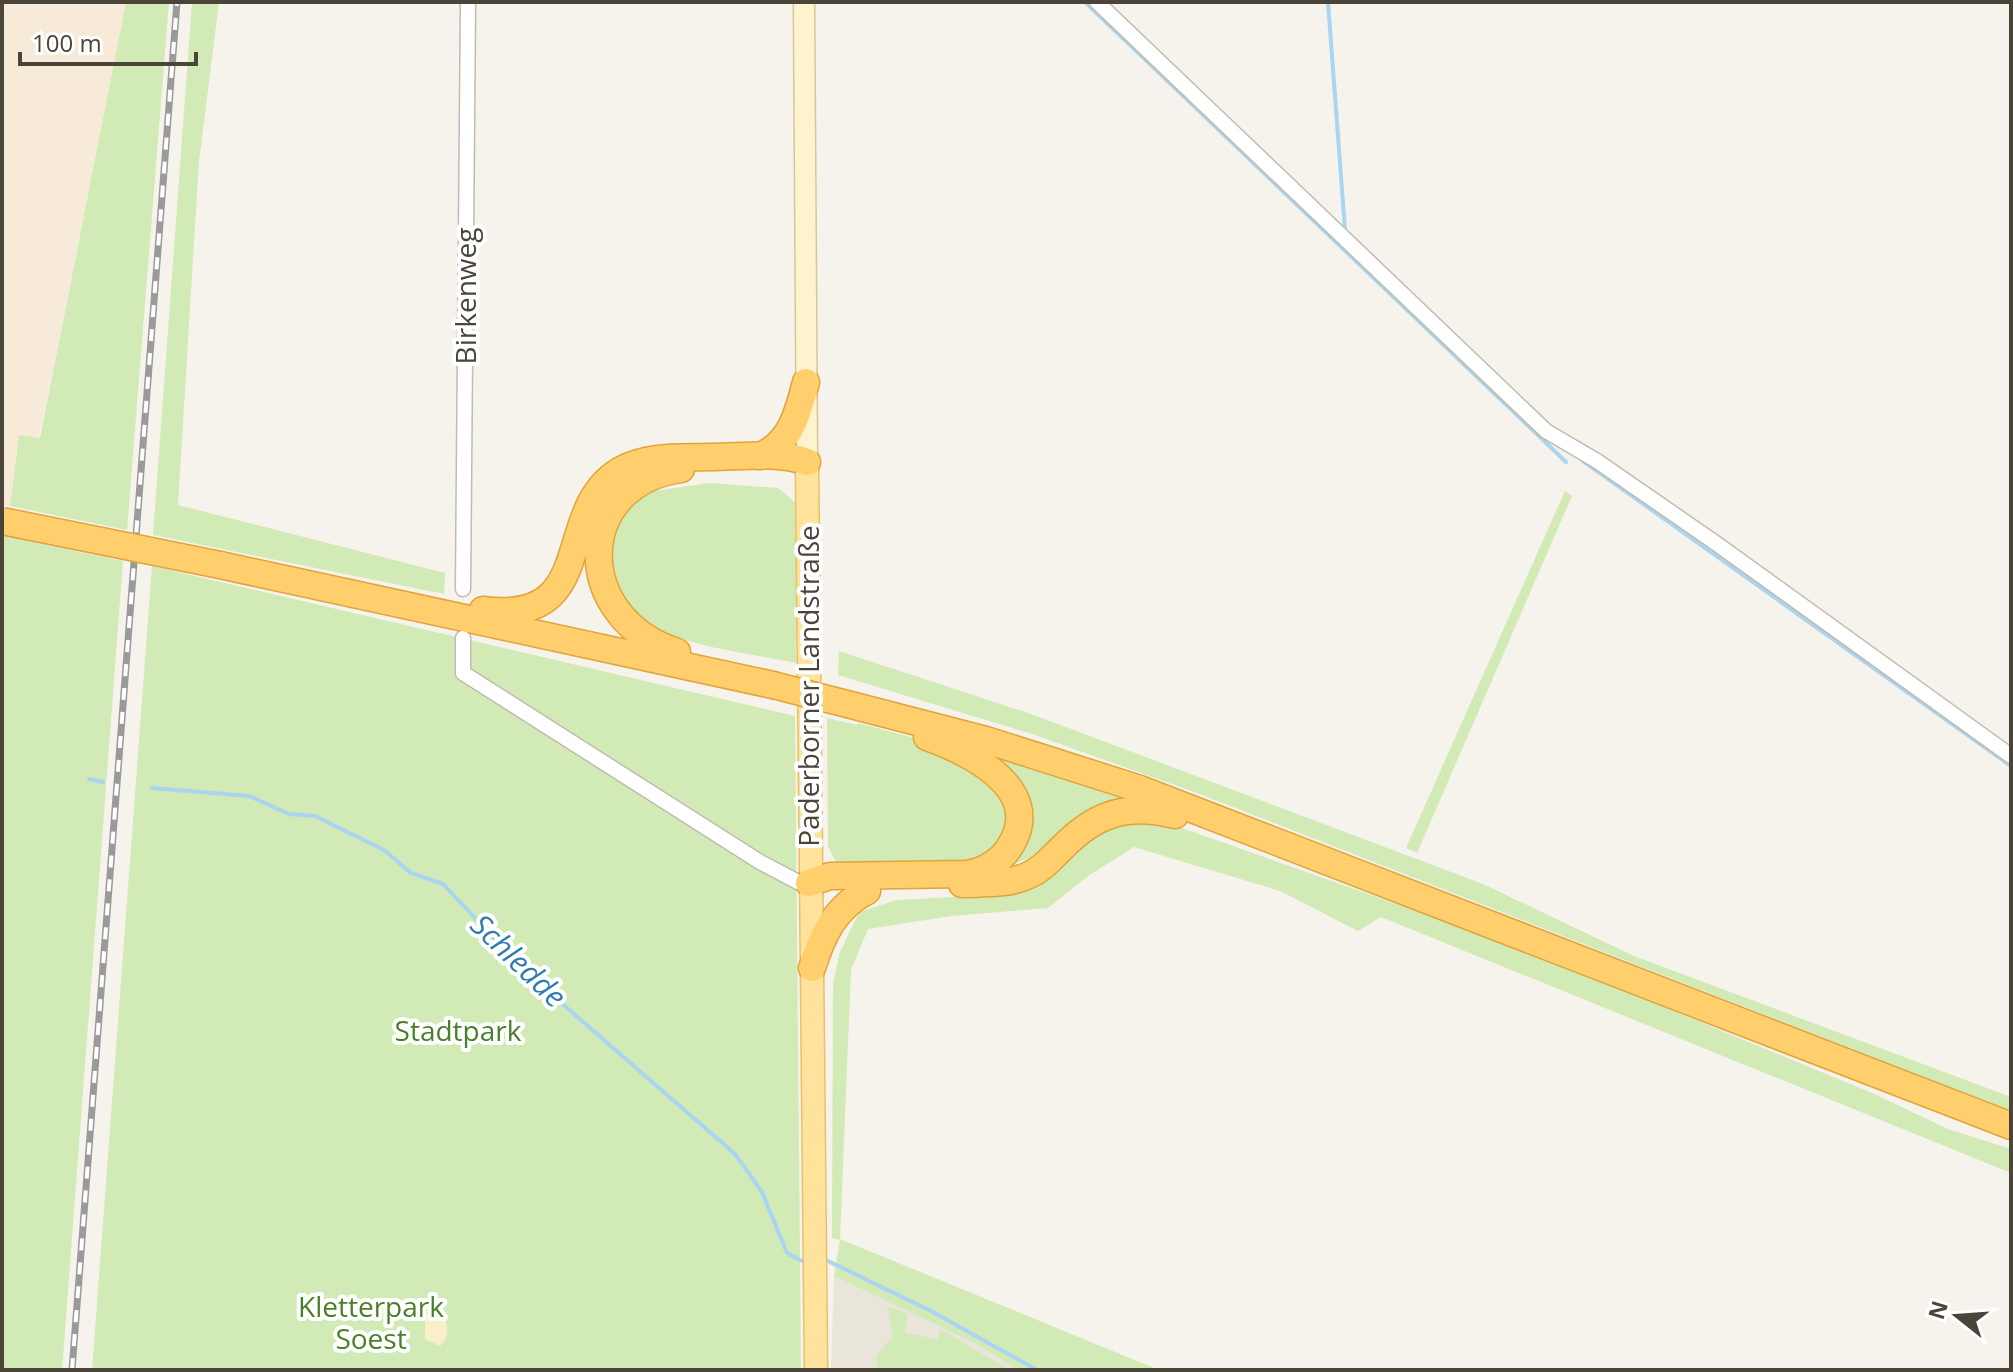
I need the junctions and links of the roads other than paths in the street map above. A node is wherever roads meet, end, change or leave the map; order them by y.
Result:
1 (468, 2) edge
2 (804, 2) edge
3 (1097, 2) edge
4 (806, 382) junction
5 (760, 456) junction
6 (807, 462) junction
7 (2, 521) edge
8 (463, 589) dead end
9 (392, 602) junction
10 (463, 638) dead end
11 (736, 677) junction
12 (860, 707) junction
13 (2011, 756) edge
14 (1214, 817) junction
15 (809, 883) junction
16 (867, 891) junction
17 (812, 968) junction
18 (2011, 1126) edge
19 (816, 1370) edge

1 - 8 street, Birkenweg
2 - 4 main road, Paderborner Landstraße
3 - 13 street
4 - 5 highway
4 - 6 main road, Paderborner Landstraße
5 - 6 highway
5 - 9 highway
6 - 11 highway
6 - 15 main road, Paderborner Landstraße
7 - 9 highway, bridge
9 - 11 highway
10 - 15 street
11 - 12 highway, bridge
12 - 14 highway
12 - 15 highway
14 - 16 highway
14 - 18 highway
15 - 16 highway
15 - 17 main road, Paderborner Landstraße
16 - 17 highway
17 - 19 main road, Paderborner Landstraße

